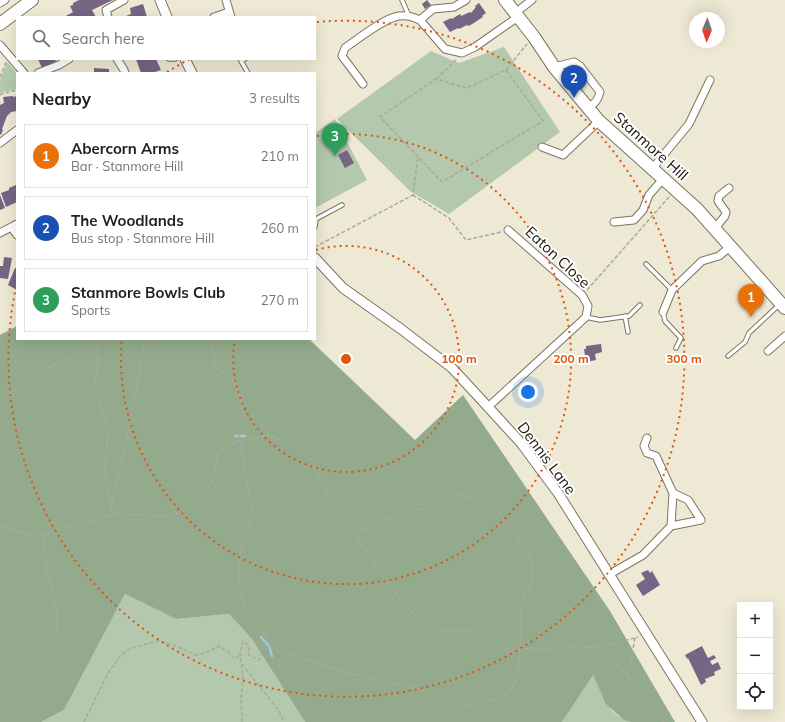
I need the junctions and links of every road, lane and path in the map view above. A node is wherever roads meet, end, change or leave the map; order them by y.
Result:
1 (5, 0) edge
2 (32, 0) edge
3 (124, 0) edge
4 (160, 0) edge
5 (226, 0) edge
6 (402, 0) edge
7 (466, 0) edge
8 (505, 0) edge
9 (532, 0) edge
10 (0, 3) edge
11 (230, 15) edge
12 (516, 15) junction
13 (108, 16) edge
14 (167, 16) edge
15 (409, 16) junction
16 (420, 20) junction
17 (0, 24) edge
18 (534, 37) junction
19 (0, 45) edge
20 (462, 53) junction
21 (9, 55) junction
22 (67, 60) edge
23 (118, 60) edge
24 (186, 60) edge
25 (243, 60) edge
26 (554, 67) junction
27 (506, 70) junction
28 (23, 72) edge
29 (41, 72) edge
30 (125, 72) edge
31 (192, 72) edge
32 (247, 72) edge
33 (0, 77) edge
34 (436, 79) junction
35 (710, 80) dead end
36 (363, 84) dead end
37 (16, 90) edge
38 (0, 96) edge
39 (587, 108) junction
40 (599, 121) junction
41 (16, 131) edge
42 (0, 143) edge
43 (542, 147) dead end
44 (418, 156) junction
45 (652, 169) junction
46 (663, 179) junction
47 (729, 188) dead end
48 (675, 190) junction
49 (414, 195) junction
50 (342, 205) dead end
51 (316, 219) edge
52 (614, 222) dead end
53 (14, 225) edge
54 (714, 228) junction
55 (508, 230) joint
56 (0, 233) edge
57 (316, 246) edge
58 (731, 246) junction
59 (316, 259) edge
60 (646, 264) dead end
61 (672, 290) junction
62 (582, 295) junction
63 (640, 305) dead end
64 (783, 306) edge
65 (664, 312) joint
66 (625, 316) junction
67 (586, 317) junction
68 (628, 332) dead end
69 (785, 336) edge
70 (102, 340) edge
71 (145, 340) edge
72 (208, 340) edge
73 (99, 345) junction
74 (676, 348) dead end
75 (768, 351) dead end
76 (728, 356) dead end
77 (0, 404) edge
78 (488, 406) junction
79 (239, 432) dead end
80 (268, 434) junction
81 (647, 438) dead end
82 (240, 440) junction
83 (672, 493) junction
84 (112, 505) junction
85 (120, 514) junction
86 (109, 516) junction
87 (0, 526) edge
88 (671, 526) junction
89 (354, 533) junction
90 (44, 534) junction
91 (610, 574) junction
92 (646, 633) junction
93 (635, 638) junction
94 (274, 648) junction
95 (520, 649) junction
96 (240, 654) junction
97 (605, 660) dead end
98 (240, 662) junction
99 (628, 675) junction
100 (0, 701) edge
101 (85, 722) edge
102 (242, 722) edge
103 (284, 722) edge
104 (663, 722) edge
105 (702, 722) edge

1 - 10 street
2 - 17 main road
3 - 13 street
4 - 14 street
5 - 11 street
6 - 15 lane
7 - 16 street
8 - 12 main road, Stanmore Hill
9 - 12 street
12 - 18 main road, Stanmore Hill
12 - 20 street
15 - 16 street
15 - 36 street
16 - 20 street
18 - 26 main road, Stanmore Hill
18 - 27 path
19 - 21 street
20 - 34 path
21 - 28 street
21 - 33 path
22 - 29 street
23 - 30 street
24 - 31 street
25 - 32 lane
26 - 39 main road, Stanmore Hill
26 - 39 street
27 - 34 path
27 - 44 path
34 - 44 path
35 - 45 street
37 - 38 path
39 - 40 main road, Stanmore Hill
40 - 43 street
40 - 45 main road, Stanmore Hill
41 - 42 street
44 - 49 path
45 - 46 main road, Stanmore Hill
46 - 48 main road, Stanmore Hill
46 - 52 street
47 - 54 street
48 - 54 main road, Stanmore Hill
48 - 62 path
49 - 55 path
49 - 57 path
50 - 51 lane
53 - 56 street
54 - 58 main road, Stanmore Hill
55 - 62 street, Eaton Close
58 - 61 street
58 - 64 main road, Stanmore Hill
59 - 78 street, Dennis Lane
60 - 61 lane
61 - 65 street
62 - 67 street, Eaton Close
63 - 66 lane
64 - 76 lane
65 - 74 lane
66 - 67 lane
66 - 68 lane
67 - 78 street
69 - 75 street
70 - 73 path
71 - 84 path
72 - 80 path
73 - 77 path
73 - 84 path
78 - 91 street, Dennis Lane
79 - 82 path
80 - 82 path
80 - 89 path
81 - 83 street
82 - 85 path
82 - 94 path
83 - 88 street
83 - 88 street
84 - 85 path
84 - 86 path
85 - 86 path
86 - 90 path
87 - 90 path
88 - 91 street
89 - 95 path
89 - 95 path
90 - 100 path
91 - 92 street, Dennis Lane
92 - 93 path
92 - 105 street, Dennis Lane
93 - 95 path
93 - 99 path
94 - 95 path
94 - 96 path
96 - 98 path
96 - 101 path
97 - 99 path
98 - 102 path
98 - 103 path
99 - 104 path

